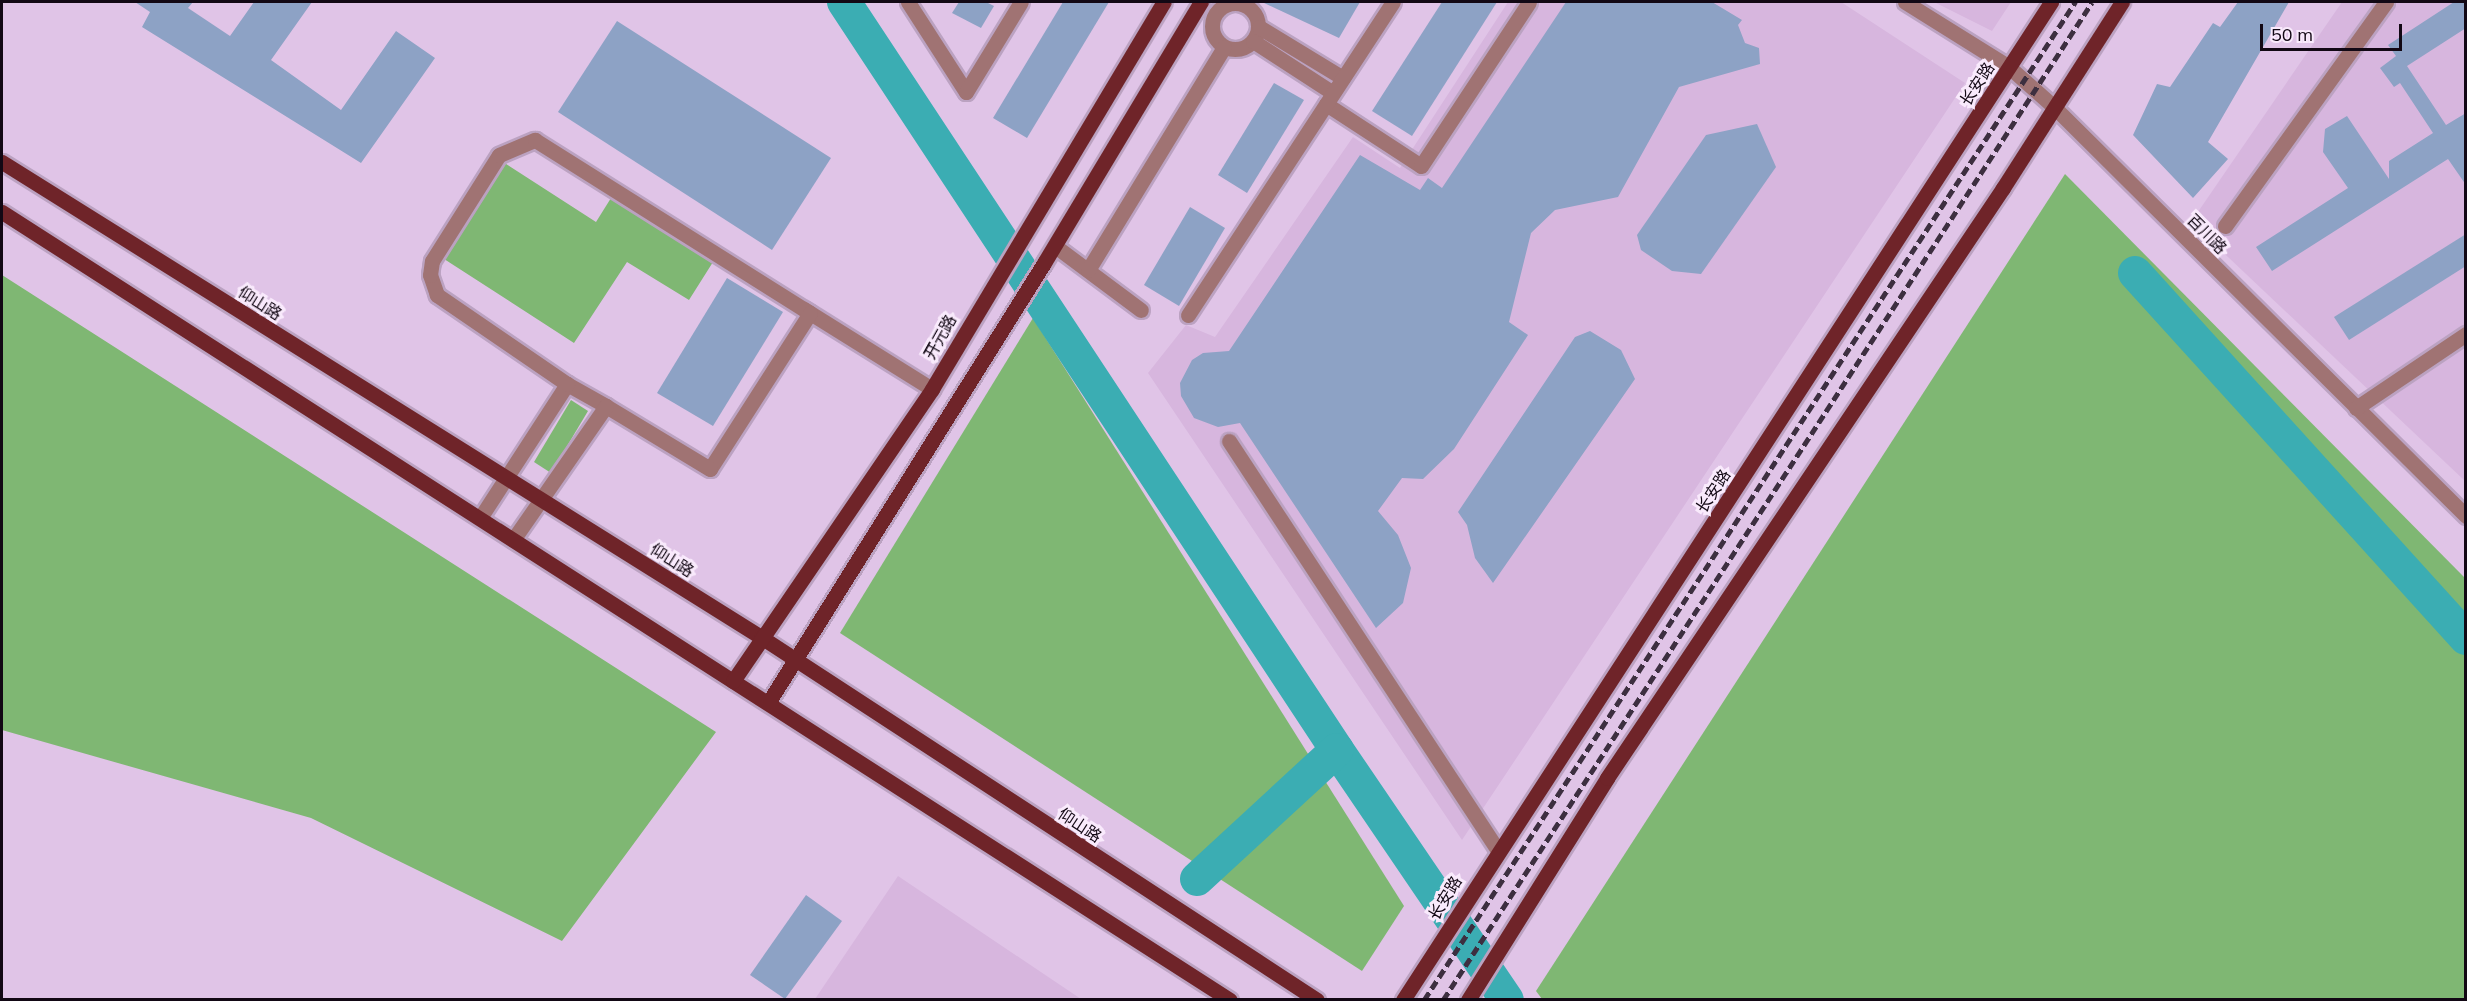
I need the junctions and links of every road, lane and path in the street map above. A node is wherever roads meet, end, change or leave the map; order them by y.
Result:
1 (908, 2) edge
2 (1021, 2) edge
3 (1164, 2) edge
4 (1393, 2) edge
5 (1528, 2) edge
6 (1905, 2) edge
7 (2051, 2) edge
8 (2122, 2) edge
9 (2386, 2) edge
10 (1200, 3) edge
11 (1251, 4) edge
12 (1215, 13) junction
13 (1256, 34) junction
14 (1224, 46) junction
15 (2009, 67) junction
16 (1343, 78) junction
17 (1329, 99) junction
18 (2053, 106) junction
19 (2, 162) edge
20 (2, 212) edge
21 (2225, 226) dead end
22 (1055, 246) junction
23 (1088, 270) junction
24 (804, 309) junction
25 (1141, 310) dead end
26 (1188, 315) dead end
27 (2466, 334) edge
28 (567, 384) junction
29 (932, 389) junction
30 (606, 406) junction
31 (2356, 408) junction
32 (1229, 441) dead end
33 (506, 480) junction
34 (542, 502) junction
35 (2466, 516) edge
36 (480, 518) junction
37 (513, 540) junction
38 (761, 637) junction
39 (796, 660) junction
40 (733, 681) junction
41 (768, 703) junction
42 (1492, 856) junction
43 (1230, 999) edge
44 (1317, 999) edge
45 (1403, 999) edge
46 (1468, 999) edge

1 - 2 street
3 - 29 main road, 开元路
4 - 16 street
5 - 17 street
6 - 15 street, 百川路
7 - 15 main road, 长安路
8 - 18 main road
9 - 21 street
10 - 12 street
10 - 22 main road
11 - 12 street
11 - 13 street
12 - 14 street
13 - 14 street
13 - 16 street
13 - 17 street
14 - 23 street
15 - 18 street, 百川路
15 - 42 main road, 长安路
16 - 17 street
17 - 26 street
18 - 31 street, 百川路
18 - 46 main road
19 - 33 main road, 仰山路
20 - 36 main road
22 - 23 street
22 - 39 main road
23 - 25 street
24 - 28 street
24 - 29 street
24 - 30 street
27 - 31 street
28 - 30 street
28 - 33 street
29 - 38 main road, 开元路
30 - 34 street
31 - 35 street, 百川路
32 - 42 street
33 - 34 main road, 仰山路
33 - 36 street
34 - 37 street
34 - 38 main road, 仰山路
36 - 37 main road
37 - 40 main road
38 - 39 main road, 仰山路
38 - 40 main road, 开元路
39 - 41 main road
39 - 44 main road, 仰山路
40 - 41 main road
41 - 43 main road
42 - 45 main road, 长安路

